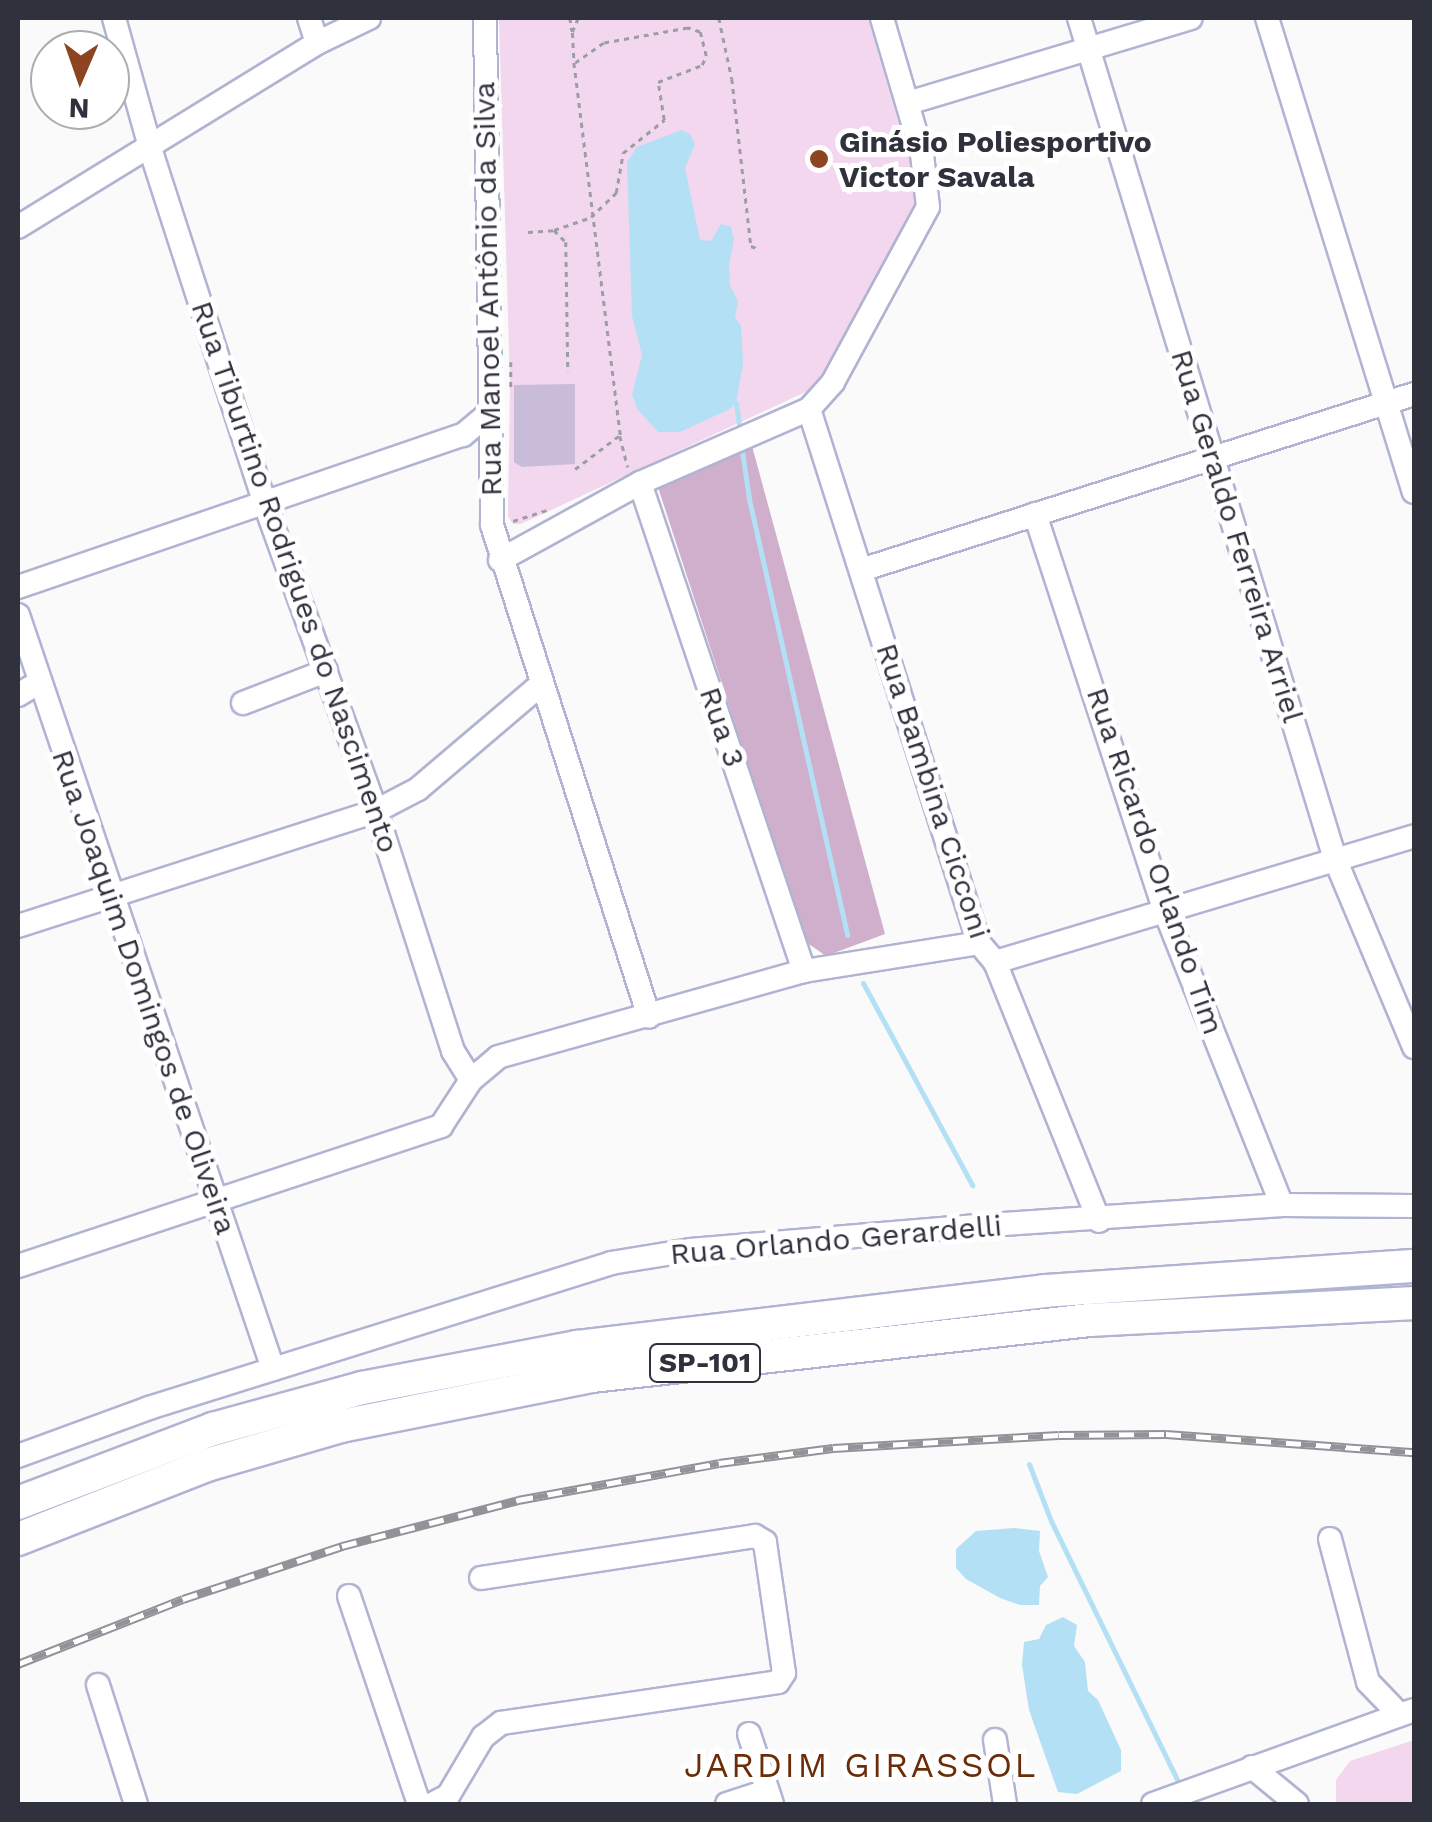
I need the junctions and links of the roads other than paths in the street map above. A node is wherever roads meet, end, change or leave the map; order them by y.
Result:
1 (114, 18) edge
2 (309, 18) edge
3 (370, 18) edge
4 (485, 18) edge
5 (882, 18) edge
6 (1079, 18) edge
7 (1191, 18) edge
8 (1267, 18) edge
9 (317, 43) junction
10 (1088, 46) junction
11 (908, 102) junction
12 (150, 147) junction
13 (18, 227) edge
14 (1414, 394) edge
15 (1386, 402) junction
16 (809, 409) junction
17 (489, 413) junction
18 (1213, 454) junction
19 (635, 478) junction
20 (1414, 492) edge
21 (264, 501) junction
22 (1035, 514) junction
23 (500, 560) junction
24 (861, 570) junction
25 (18, 588) edge
26 (18, 615) edge
27 (326, 672) junction
28 (40, 682) junction
29 (540, 685) junction
30 (18, 695) edge
31 (243, 702) dead end
32 (376, 811) junction
33 (1414, 836) edge
34 (1335, 859) junction
35 (110, 893) junction
36 (1166, 914) junction
37 (18, 926) edge
38 (979, 943) junction
39 (995, 962) junction
40 (804, 972) junction
41 (649, 1018) junction
42 (1414, 1047) edge
43 (471, 1080) junction
44 (214, 1199) junction
45 (1282, 1205) junction
46 (1414, 1206) edge
47 (1099, 1220) junction
48 (18, 1266) edge
49 (1414, 1266) edge
50 (1414, 1303) edge
51 (273, 1368) junction
52 (18, 1456) edge
53 (18, 1503) edge
54 (18, 1539) edge
55 (1330, 1539) dead end
56 (480, 1578) dead end
57 (349, 1596) dead end
58 (1368, 1682) junction
59 (98, 1685) dead end
60 (1407, 1712) edge
61 (1358, 1728) junction
62 (749, 1734) dead end
63 (995, 1740) dead end
64 (1252, 1767) junction
65 (770, 1798) edge
66 (136, 1804) edge
67 (419, 1804) edge
68 (432, 1804) edge
69 (727, 1804) edge
70 (1005, 1804) edge
71 (1153, 1804) edge
72 (1297, 1804) edge

1 - 12 street, Rua Tiburtino Rodrigues do Nascimento
2 - 9 street
3 - 9 street
4 - 17 street, Rua Manoel Antônio da Silva
5 - 11 street
6 - 10 street, Rua Geraldo Ferreira Arriel
7 - 10 street
8 - 15 street
9 - 12 street
10 - 11 street
10 - 18 street, Rua Geraldo Ferreira Arriel
11 - 16 street
12 - 13 street
12 - 21 street, Rua Tiburtino Rodrigues do Nascimento
14 - 15 street
15 - 18 street
15 - 20 street
16 - 19 street
16 - 24 street, Rua Bambina Cicconi
17 - 21 street
17 - 23 street, Rua Manoel Antônio da Silva
18 - 22 street
18 - 34 street, Rua Geraldo Ferreira Arriel
19 - 23 street
19 - 40 street, Rua 3
21 - 25 street
21 - 27 street, Rua Tiburtino Rodrigues do Nascimento
22 - 24 street
22 - 36 street, Rua Ricardo Orlando Tim
23 - 29 street, Rua Manoel Antônio da Silva
24 - 38 street, Rua Bambina Cicconi
26 - 28 street, Rua Joaquim Domingos de Oliveira
27 - 31 street
27 - 32 street, Rua Tiburtino Rodrigues do Nascimento
28 - 30 street
28 - 35 street, Rua Joaquim Domingos de Oliveira
29 - 32 street
29 - 41 street, Rua Manoel Antônio da Silva
32 - 35 street
32 - 43 street, Rua Tiburtino Rodrigues do Nascimento
33 - 34 street
34 - 36 street
34 - 42 street, Rua Geraldo Ferreira Arriel
35 - 37 street
35 - 44 street, Rua Joaquim Domingos de Oliveira
36 - 39 street
36 - 45 street, Rua Ricardo Orlando Tim
38 - 39 street, Rua Bambina Cicconi
38 - 40 street
39 - 47 street, Rua Bambina Cicconi
40 - 41 street
41 - 43 street
43 - 44 street
44 - 48 street
44 - 51 street, Rua Joaquim Domingos de Oliveira
45 - 46 street, Rua Orlando Gerardelli
45 - 47 street, Rua Orlando Gerardelli
47 - 51 street, Rua Orlando Gerardelli
49 - 53 highway, SP-101
50 - 54 highway, SP-101
51 - 52 street, Rua Orlando Gerardelli
55 - 58 street
56 - 68 street
57 - 67 street
58 - 60 street
58 - 61 street
59 - 66 street
60 - 61 street
61 - 64 street
62 - 65 street
63 - 70 street
64 - 71 street
64 - 72 street
65 - 69 street

